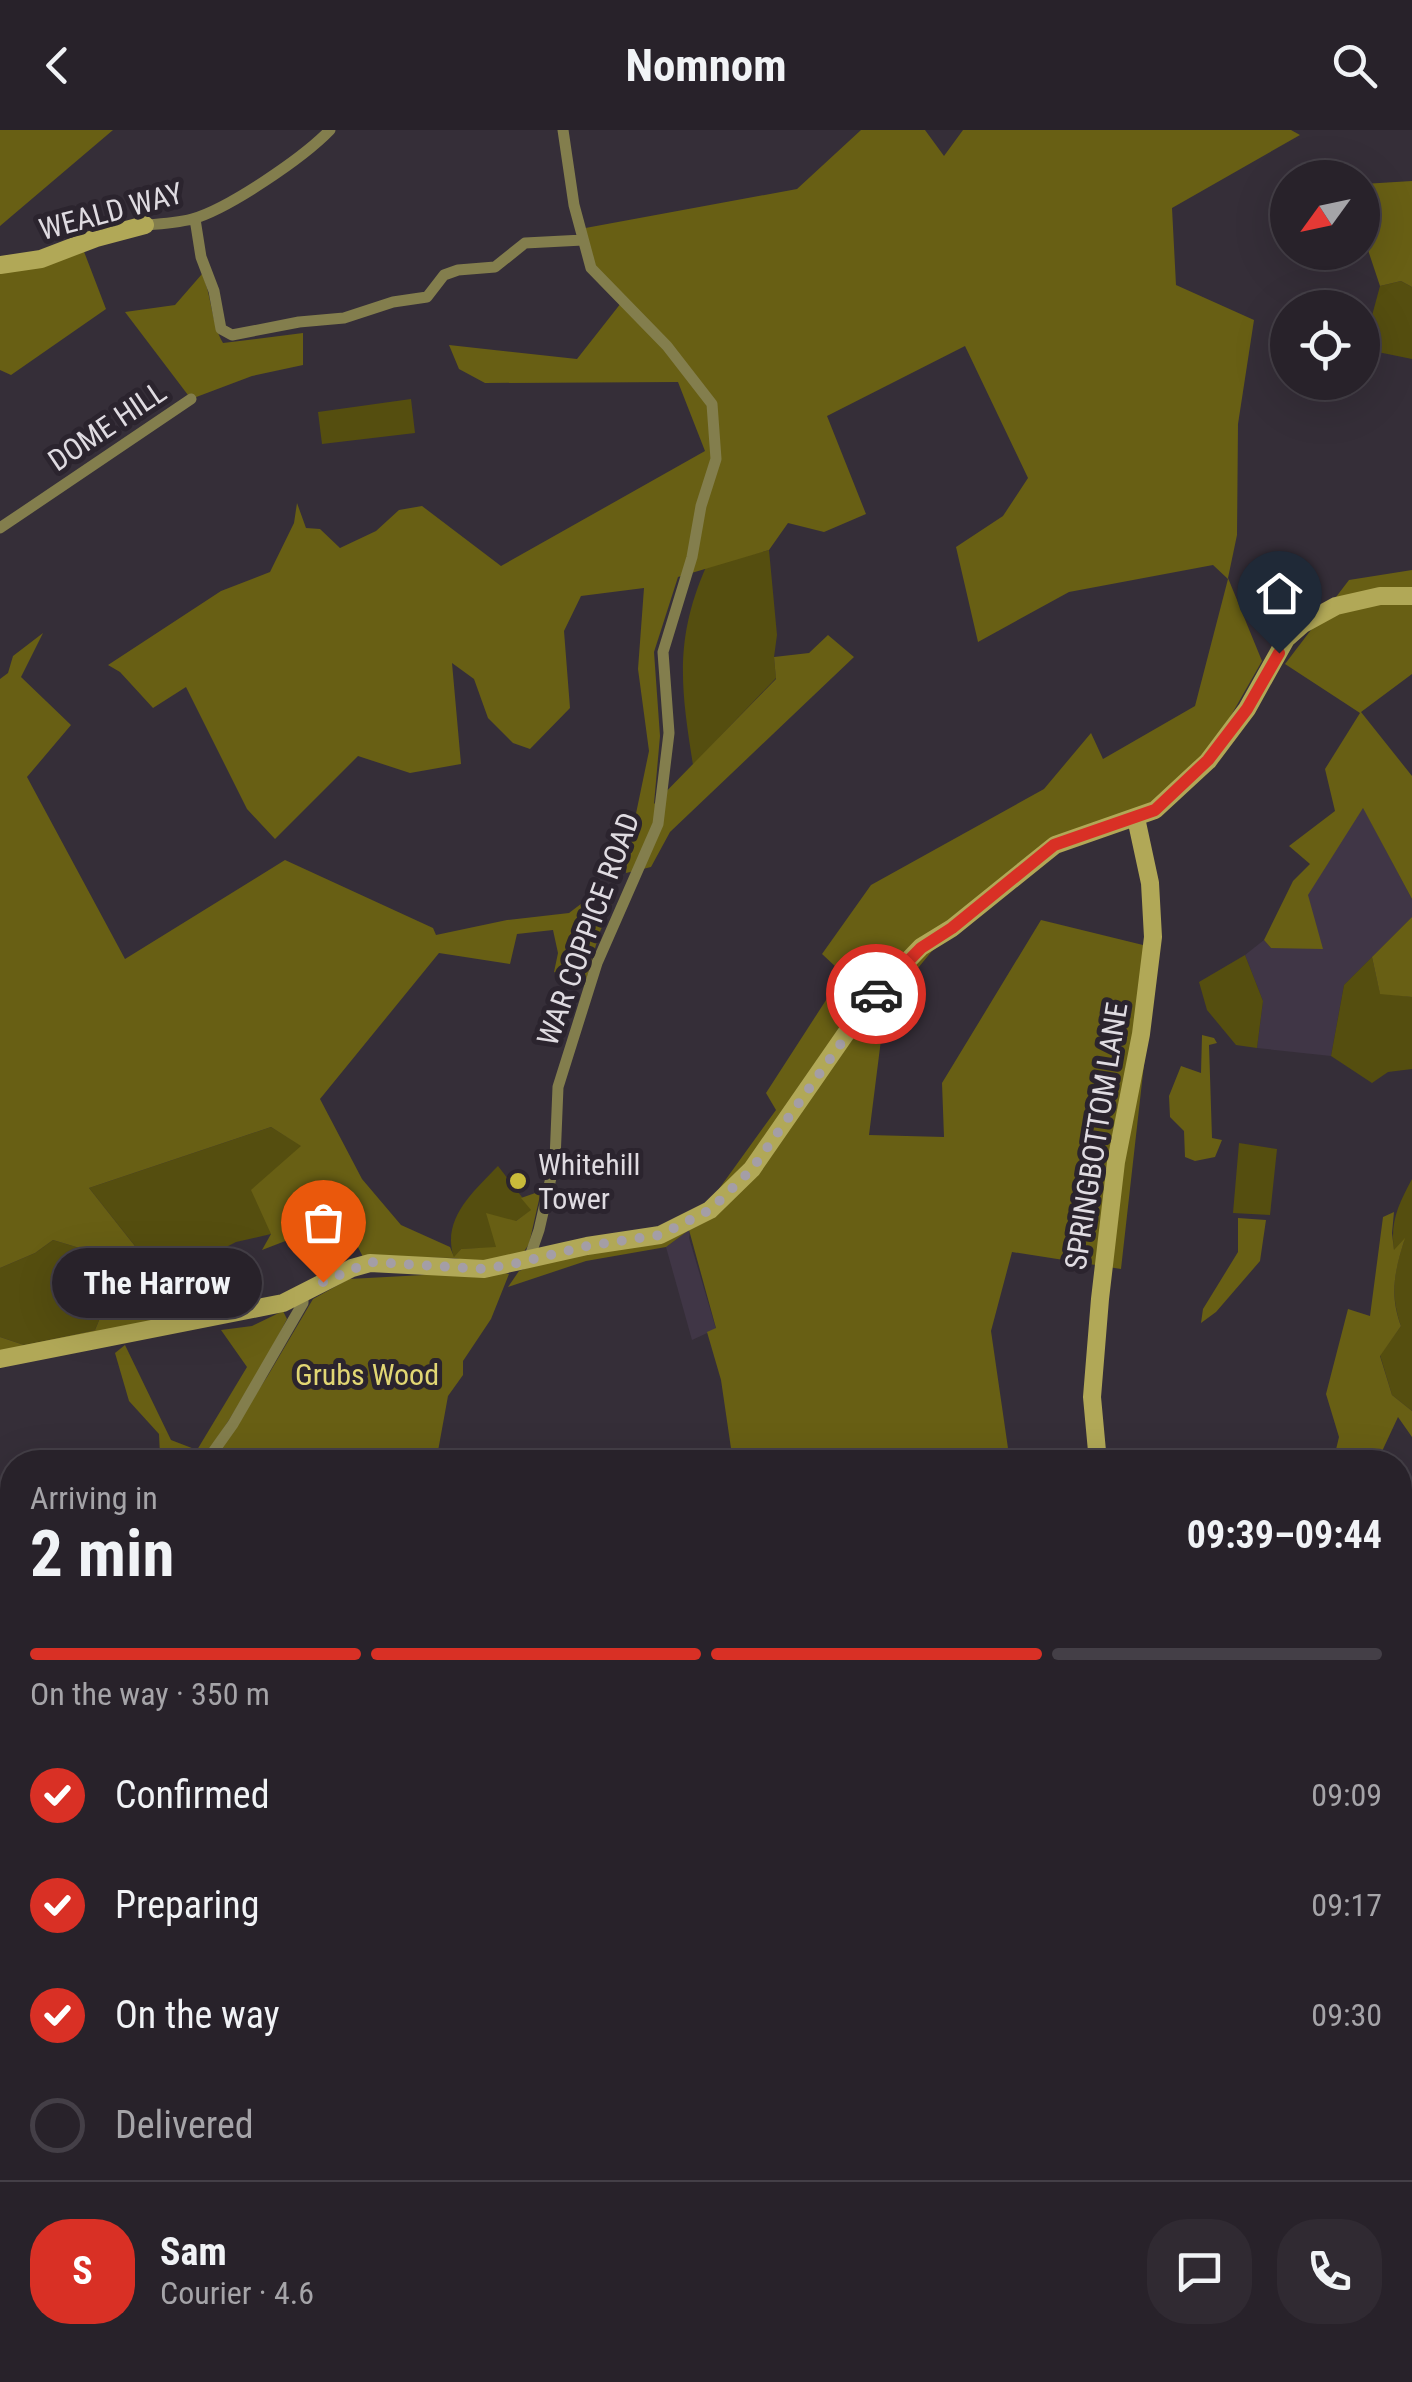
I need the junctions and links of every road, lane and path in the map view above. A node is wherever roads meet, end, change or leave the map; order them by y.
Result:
1 (330, 130) edge
2 (563, 130) edge
3 (194, 219) junction
4 (145, 225) joint
5 (583, 240) junction
6 (0, 264) edge
7 (192, 398) dead end
8 (0, 528) edge
9 (1412, 596) edge
10 (1136, 818) junction
11 (528, 1259) junction
12 (303, 1293) junction
13 (0, 1359) edge
14 (215, 1450) edge
15 (1097, 1450) edge

1 - 3 street, WEALD WAY
2 - 5 street, WAR COPPICE ROAD
3 - 4 street, WEALD WAY
3 - 5 street
4 - 6 street, WEALD WAY
5 - 11 street, WAR COPPICE ROAD
7 - 8 street, DOME HILL
9 - 10 street
10 - 11 street
10 - 15 street, SPRINGBOTTOM LANE
11 - 12 street
12 - 13 street
12 - 14 street

